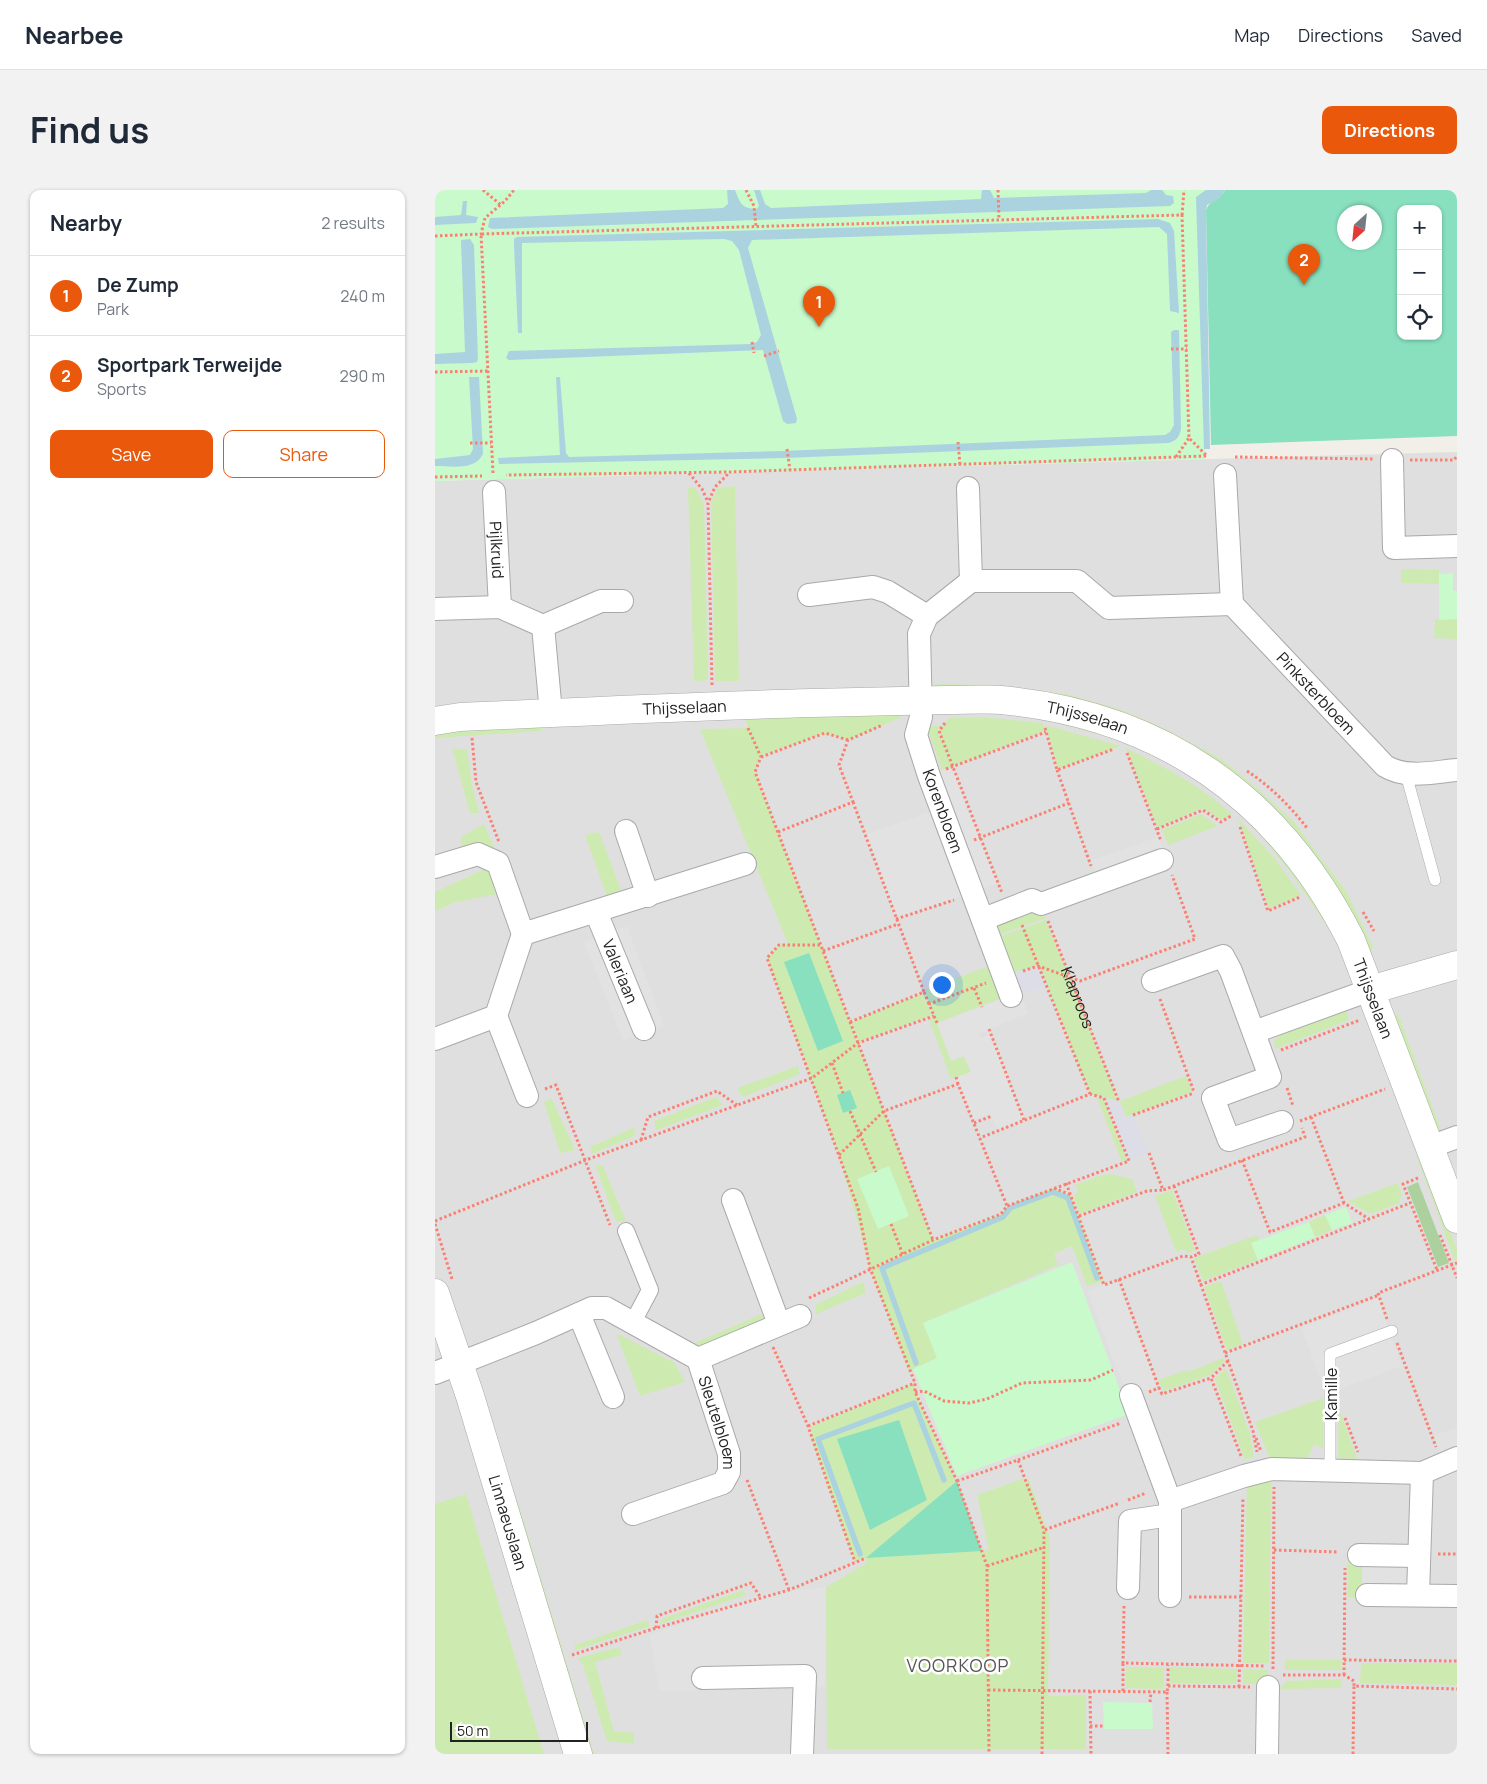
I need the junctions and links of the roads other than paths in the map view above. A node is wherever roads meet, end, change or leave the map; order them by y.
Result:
1 (1392, 460) road end
2 (1223, 463) road end
3 (964, 479) road end
4 (493, 483) road end
5 (1457, 546) edge
6 (971, 581) junction
7 (809, 595) dead end
8 (622, 601) dead end
9 (1232, 604) junction
10 (501, 607) junction
11 (435, 609) edge
12 (927, 616) junction
13 (543, 626) junction
14 (914, 712) junction
15 (551, 713) junction
16 (435, 721) edge
17 (1457, 770) edge
18 (1406, 774) junction
19 (626, 831) dead end
20 (1165, 859) road end
21 (745, 864) dead end
22 (435, 868) edge
23 (1435, 880) dead end
24 (648, 896) junction
25 (596, 912) junction
26 (984, 919) junction
27 (523, 934) junction
28 (1457, 965) edge
29 (1153, 981) road end
30 (1008, 986) road end
31 (1361, 992) junction
32 (496, 1016) junction
33 (644, 1030) dead end
34 (1254, 1032) junction
35 (435, 1039) edge
36 (527, 1096) road end
37 (1290, 1122) road end
38 (1457, 1137) edge
39 (1430, 1147) junction
40 (733, 1200) dead end
41 (1448, 1225) edge
42 (626, 1231) road end
43 (435, 1293) edge
44 (579, 1314) junction
45 (800, 1316) road end
46 (633, 1322) junction
47 (773, 1327) junction
48 (1392, 1331) road end
49 (698, 1359) junction
50 (460, 1363) junction
51 (435, 1373) edge
52 (613, 1398) dead end
53 (1134, 1403) road end
54 (1450, 1461) edge
55 (1331, 1470) junction
56 (1422, 1473) junction
57 (1168, 1500) junction
58 (633, 1514) dead end
59 (1352, 1554) road end
60 (1419, 1556) junction
61 (1128, 1588) road end
62 (1367, 1595) dead end
63 (1418, 1595) junction
64 (1170, 1596) dead end
65 (1457, 1596) edge
66 (1271, 1676) road end
67 (703, 1678) dead end
68 (578, 1754) edge
69 (802, 1754) edge
70 (1267, 1754) edge

1 - 5 street
2 - 9 street
3 - 6 street
4 - 10 street, Pijlkruid
6 - 9 street
6 - 12 street
7 - 12 street
8 - 13 street
9 - 18 street, Pinksterbloem
10 - 11 street
10 - 13 street
12 - 14 street
13 - 15 street
14 - 15 street, Thijsselaan
14 - 26 street, Korenbloem
14 - 31 street, Thijsselaan
15 - 16 street, Thijsselaan
17 - 18 street, Pinksterbloem
18 - 23 lane
19 - 24 street
20 - 26 street
21 - 24 street
22 - 27 street
24 - 25 street
25 - 27 street
25 - 33 street, Valeriaan
26 - 30 street, Korenbloem
27 - 32 street
28 - 31 street
29 - 34 street
31 - 34 street
31 - 39 street, Thijsselaan
32 - 35 street
32 - 36 street
34 - 37 street
38 - 39 street
39 - 41 street, Thijsselaan
40 - 47 street
42 - 46 street
43 - 50 street, Linnaeuslaan
44 - 46 street, Sleutelbloem
44 - 50 street, Sleutelbloem
44 - 52 street
45 - 47 street, Sleutelbloem
46 - 49 street, Sleutelbloem
47 - 49 street, Sleutelbloem
48 - 55 lane, Kamille
49 - 58 street, Sleutelbloem
50 - 51 street, Sleutelbloem
50 - 68 street, Linnaeuslaan
53 - 57 street
54 - 56 street
55 - 56 street
55 - 57 street
56 - 60 street
57 - 61 street
57 - 64 street
59 - 60 street
60 - 63 street
62 - 63 street
63 - 65 street
66 - 70 street
67 - 69 street

